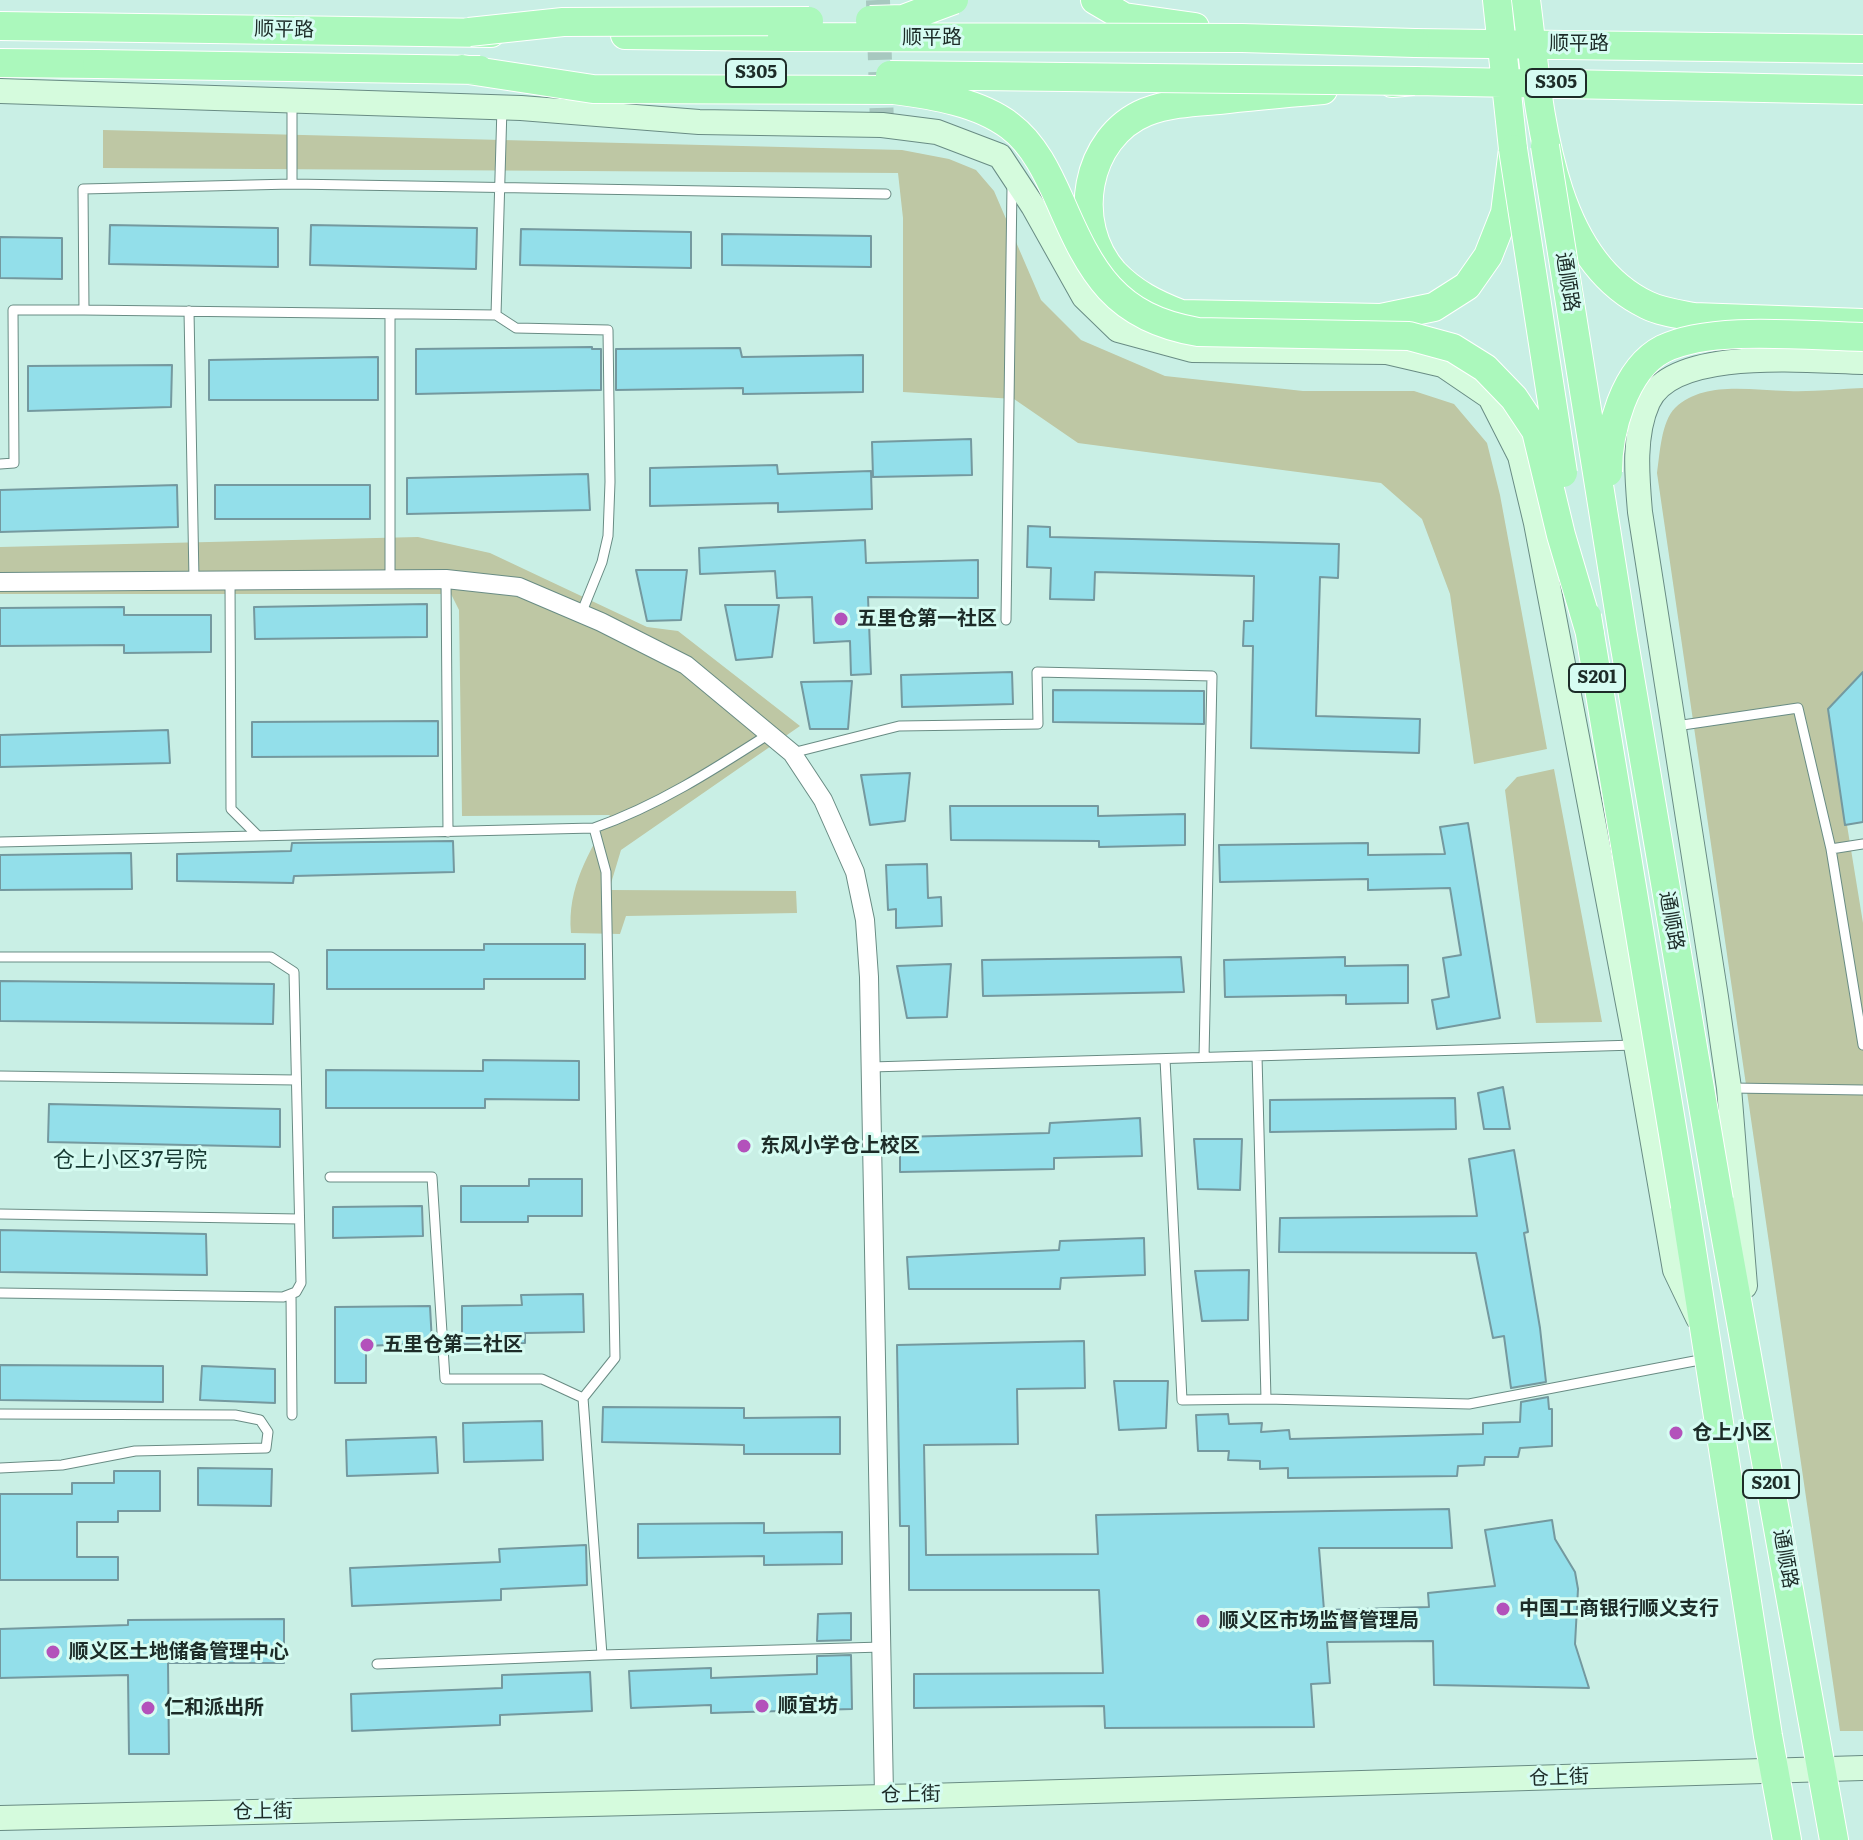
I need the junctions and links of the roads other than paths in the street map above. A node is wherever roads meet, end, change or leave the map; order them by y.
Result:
1 (954, 0) edge
2 (1095, 0) edge
3 (1497, 0) edge
4 (1526, 0) edge
5 (0, 26) edge
6 (469, 32) junction
7 (1863, 35) edge
8 (1380, 42) junction
9 (1721, 46) junction
10 (1863, 49) edge
11 (0, 63) edge
12 (462, 69) junction
13 (1415, 81) junction
14 (1697, 85) junction
15 (1863, 90) edge
16 (0, 91) edge
17 (292, 101) junction
18 (502, 107) junction
19 (1863, 108) edge
20 (1545, 146) junction
21 (1513, 149) junction
22 (1012, 174) junction
23 (292, 184) junction
24 (499, 188) junction
25 (886, 194) dead end
26 (84, 310) junction
27 (189, 311) junction
28 (390, 314) junction
29 (496, 315) junction
30 (1863, 323) edge
31 (1863, 337) edge
32 (0, 345) edge
33 (13, 345) junction
34 (1863, 362) edge
35 (0, 464) edge
36 (390, 579) junction
37 (446, 579) junction
38 (194, 580) junction
39 (230, 580) junction
40 (0, 582) edge
41 (581, 614) junction
42 (1006, 620) dead end
43 (1590, 633) junction
44 (1623, 636) junction
45 (1673, 726) junction
46 (769, 734) junction
47 (792, 753) junction
48 (594, 828) junction
49 (448, 832) junction
50 (258, 836) junction
51 (0, 842) edge
52 (1863, 844) edge
53 (1831, 849) junction
54 (0, 957) edge
55 (1636, 1045) junction
56 (1863, 1045) edge
57 (1257, 1056) junction
58 (1204, 1057) junction
59 (1165, 1059) junction
60 (871, 1067) junction
61 (0, 1076) edge
62 (296, 1080) junction
63 (1729, 1088) junction
64 (1863, 1090) edge
65 (330, 1177) dead end
66 (0, 1214) edge
67 (299, 1219) junction
68 (0, 1293) edge
69 (291, 1294) junction
70 (1743, 1329) junction
71 (1707, 1347) junction
72 (583, 1398) junction
73 (1266, 1399) junction
74 (0, 1414) edge
75 (292, 1415) dead end
76 (0, 1468) edge
77 (882, 1647) junction
78 (602, 1655) junction
79 (377, 1664) dead end
80 (1822, 1768) junction
81 (1863, 1768) edge
82 (1776, 1773) junction
83 (884, 1796) junction
84 (0, 1818) edge
85 (1787, 1840) edge
86 (1834, 1840) edge

1 - 6 main road, bridge
2 - 8 main road, bridge
3 - 21 main road, 通顺路 / S201
4 - 20 main road, 通顺路 / S201
5 - 6 main road, 顺平路 / S305
6 - 8 main road, 顺平路 / S305, bridge
7 - 9 main road
8 - 9 main road, 顺平路 / S305, bridge
9 - 10 main road, 顺平路 / S305
11 - 12 main road, 顺平路 / S305, bridge
12 - 13 main road, 顺平路 / S305, bridge
12 - 43 main road, bridge
13 - 14 main road, 顺平路 / S305
13 - 21 main road, bridge
14 - 15 main road, 顺平路 / S305
14 - 19 main road
16 - 17 street
17 - 18 street
17 - 23 lane
18 - 22 street
18 - 24 lane
20 - 30 main road, bridge
20 - 44 main road, 通顺路 / S201, bridge
21 - 43 main road, 通顺路 / S201, bridge
22 - 42 lane
22 - 55 street
23 - 24 lane
23 - 26 lane
24 - 25 lane
24 - 29 lane
26 - 27 lane
26 - 33 lane
27 - 28 lane
27 - 38 lane
28 - 29 lane
28 - 36 lane
29 - 41 lane
31 - 44 main road, bridge
32 - 33 lane
33 - 35 lane
34 - 45 street
36 - 37 street
36 - 39 street
37 - 41 street
37 - 49 lane
38 - 39 street
38 - 40 street
39 - 50 lane
41 - 46 street
43 - 71 main road, 通顺路 / S201, bridge
44 - 70 main road, 通顺路 / S201, bridge
45 - 53 lane
45 - 63 street
46 - 47 street
46 - 48 lane
47 - 58 lane
47 - 60 street
48 - 49 lane
48 - 72 lane
49 - 50 lane
50 - 51 lane
52 - 53 lane
53 - 56 lane
54 - 62 lane
55 - 57 lane
55 - 71 street
57 - 58 lane
57 - 73 lane
58 - 59 lane
59 - 60 lane
59 - 73 lane
60 - 77 street
61 - 62 lane
62 - 67 lane
63 - 64 lane
63 - 70 street
65 - 72 lane
66 - 67 lane
67 - 69 lane
68 - 69 lane
69 - 75 lane
70 - 80 main road, 通顺路 / S201
71 - 73 lane
71 - 82 main road, 通顺路 / S201
72 - 78 lane
74 - 76 lane
77 - 78 lane
77 - 83 street
78 - 79 lane
80 - 81 street, 仓上街
80 - 82 street, 仓上街
80 - 86 main road, 通顺路 / S201
82 - 83 street, 仓上街
82 - 85 main road, 通顺路 / S201
83 - 84 street, 仓上街

